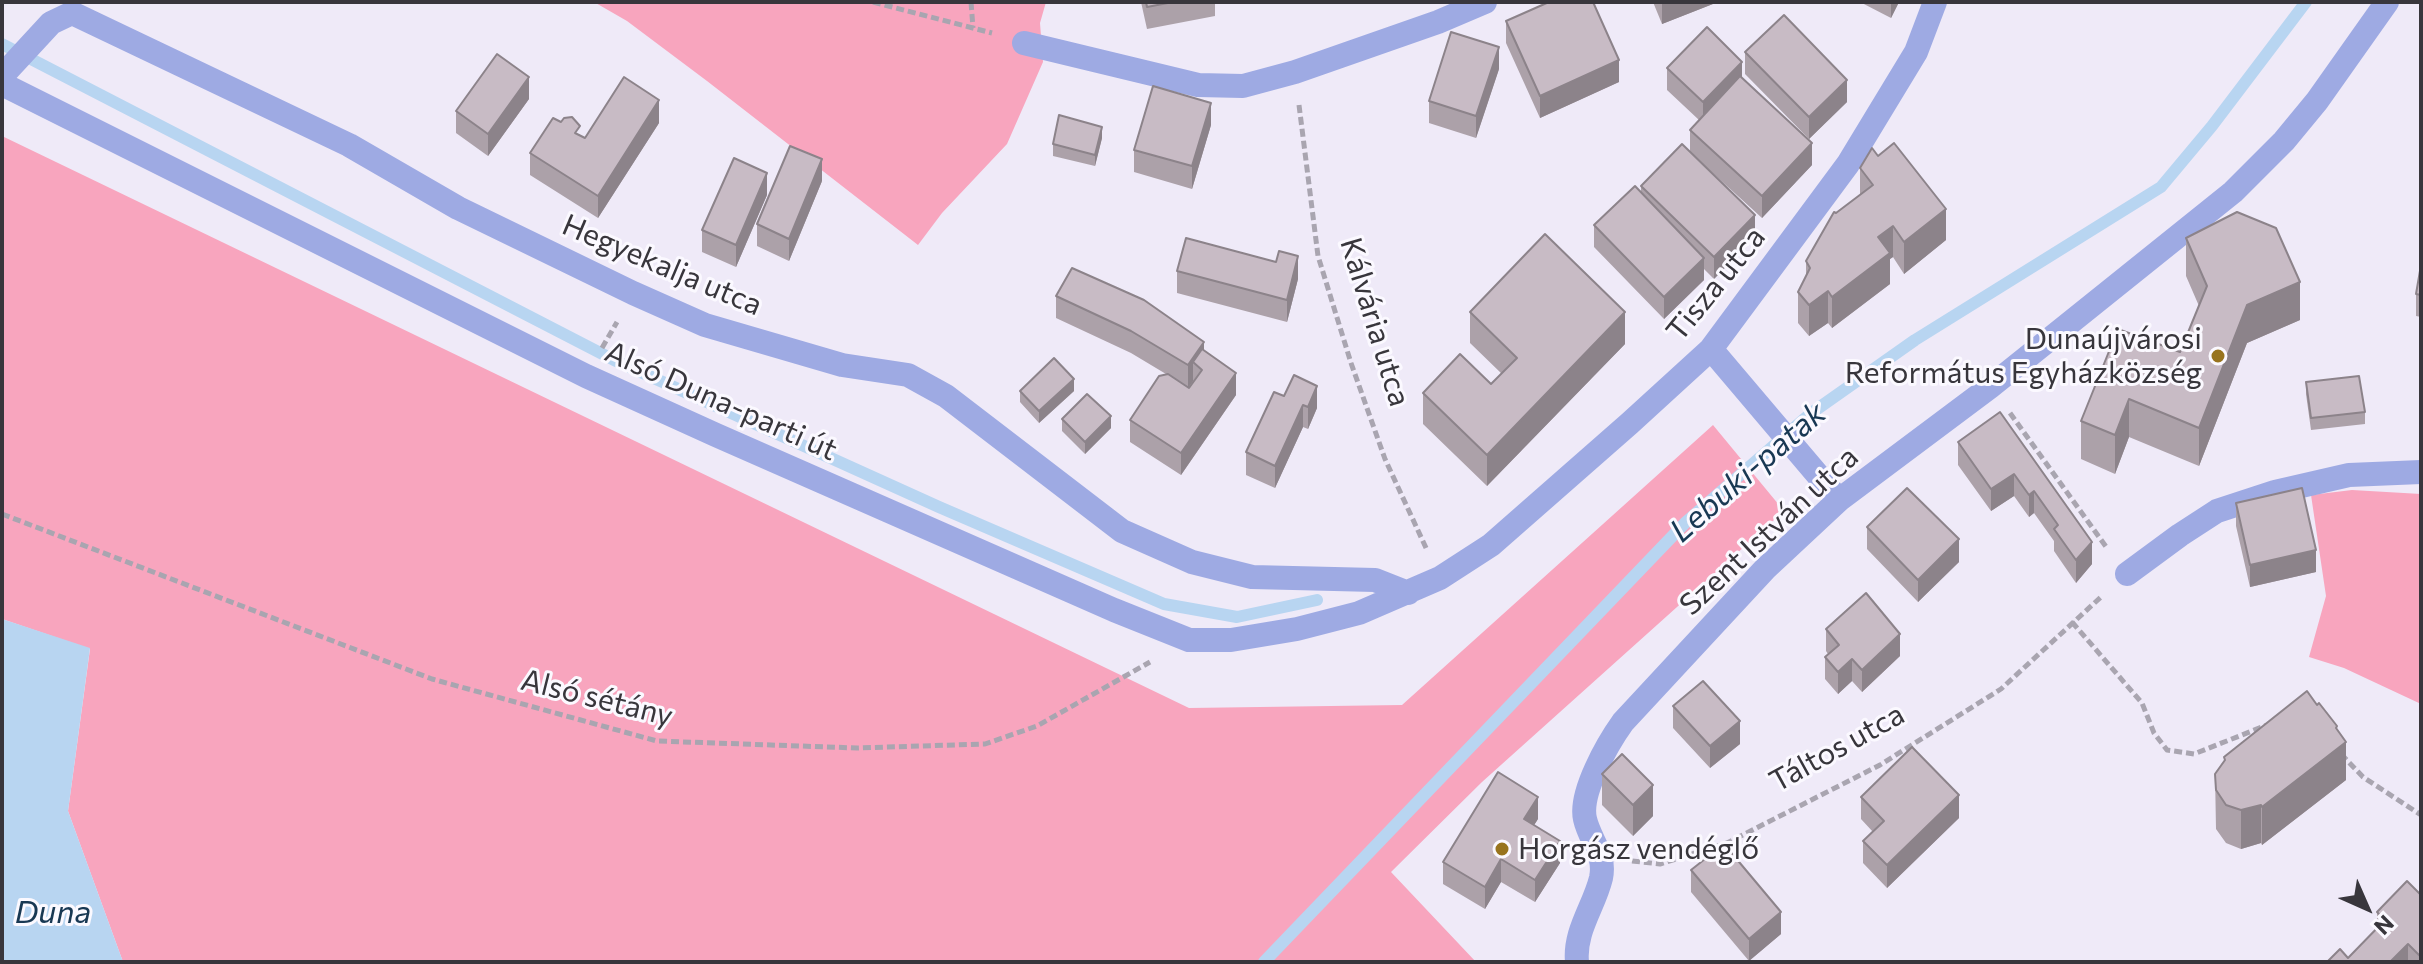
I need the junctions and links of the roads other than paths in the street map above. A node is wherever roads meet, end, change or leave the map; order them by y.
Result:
1 (1485, 2) edge
2 (1935, 2) edge
3 (2387, 2) edge
4 (1432, 12) edge
5 (1024, 43) road end
6 (5, 77) edge
7 (1711, 349) junction
8 (2421, 472) edge
9 (1839, 500) junction
10 (2127, 574) road end
11 (1440, 578) joint
12 (1408, 593) junction
13 (1577, 962) edge

1 - 4 street
2 - 7 street, Tisza utca
3 - 9 street, Szent István utca
4 - 5 street
6 - 12 street, Alsó Duna-parti út
6 - 12 street, Hegyekalja utca
7 - 9 street
7 - 11 street, Tisza utca
8 - 10 street
9 - 13 street, Szent István utca
11 - 12 street, Alsó Duna-parti út

